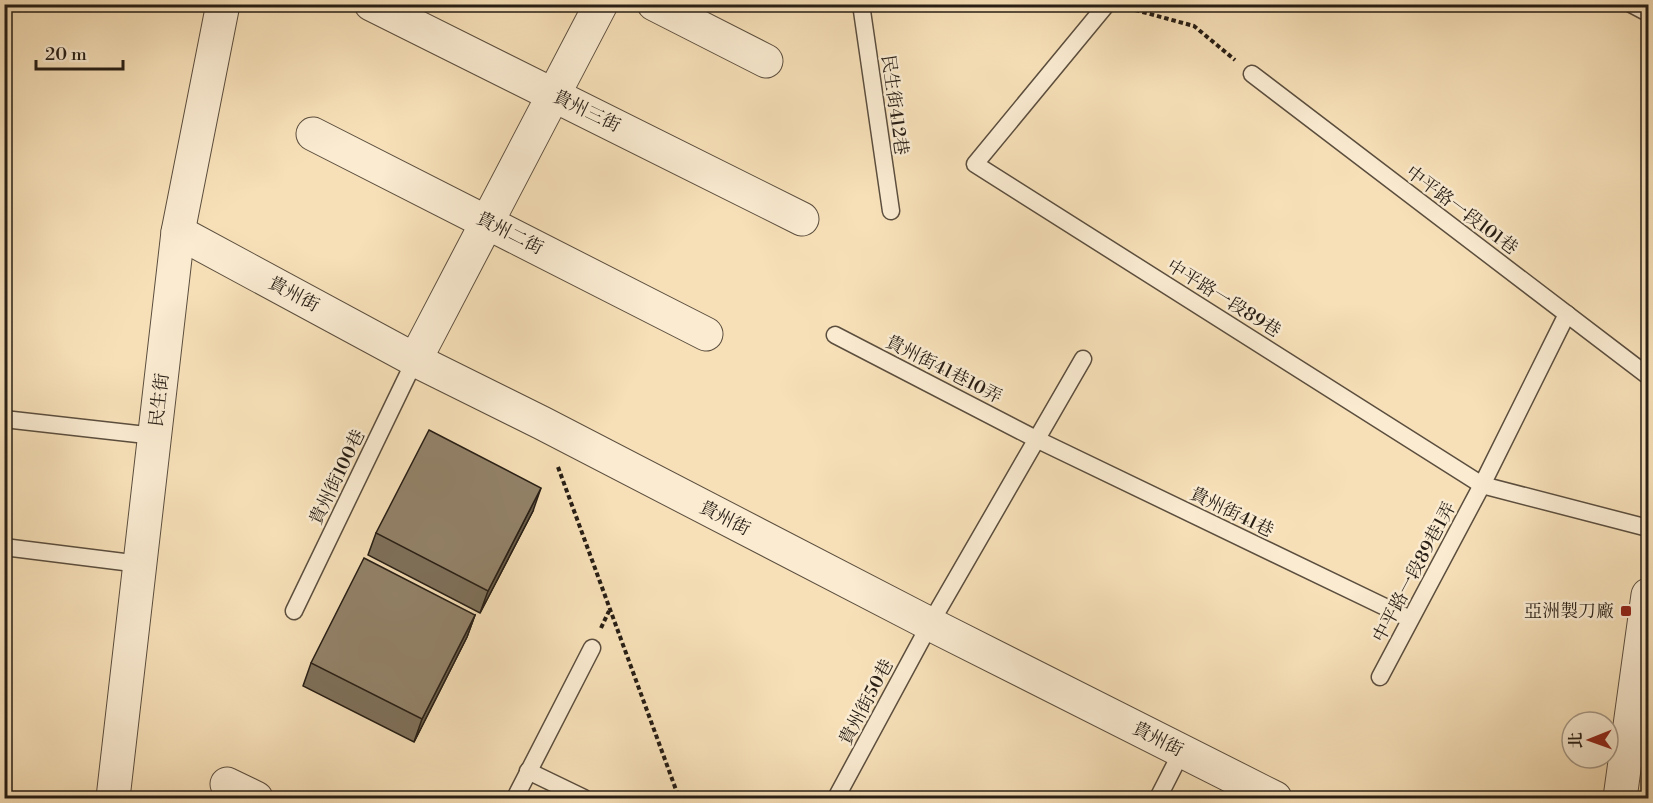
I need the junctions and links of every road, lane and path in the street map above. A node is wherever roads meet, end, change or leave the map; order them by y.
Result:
1 (223, 4) edge
2 (371, 4) edge
3 (601, 4) edge
4 (654, 4) edge
5 (861, 4) edge
6 (1107, 4) edge
7 (1118, 4) edge
8 (1631, 4) edge
9 (1648, 13) edge
10 (766, 61) dead end
11 (1252, 74) joint
12 (554, 95) junction
13 (313, 134) dead end
14 (891, 211) dead end
15 (802, 219) dead end
16 (487, 222) junction
17 (178, 232) junction
18 (1567, 314) junction
19 (706, 333) dead end
20 (835, 335) dead end
21 (1083, 359) dead end
22 (415, 360) junction
23 (1648, 376) edge
24 (4, 419) edge
25 (155, 436) junction
26 (1036, 439) junction
27 (558, 466) dead end
28 (1482, 485) junction
29 (1648, 528) edge
30 (4, 547) edge
31 (140, 564) junction
32 (1648, 595) edge
33 (294, 611) dead end
34 (1410, 619) junction
35 (930, 624) junction
36 (591, 648) dead end
37 (1380, 677) dead end
38 (1182, 751) junction
39 (528, 771) junction
40 (227, 784) dead end
41 (113, 798) edge
42 (256, 798) edge
43 (515, 798) edge
44 (584, 798) edge
45 (679, 798) edge
46 (836, 798) edge
47 (1158, 798) edge
48 (1275, 798) edge
49 (1620, 798) edge

1 - 17 street, 民生街
2 - 12 street, 貴州三街
3 - 12 street
4 - 10 street
5 - 14 lane, 民生街412巷
6 - 28 lane, 中平路一段89巷
7 - 11 path
8 - 9 lane
11 - 18 lane, 中平路一段101巷
12 - 15 street, 貴州三街
12 - 16 street
13 - 16 street, 貴州二街
16 - 19 street, 貴州二街
16 - 22 street
17 - 22 street, 貴州街
17 - 25 street, 民生街
18 - 23 lane, 中平路一段101巷
18 - 28 lane, 中平路一段89巷1弄
20 - 26 lane, 貴州街41巷10弄
21 - 26 lane
22 - 33 lane, 貴州街100巷
22 - 35 street, 貴州街
24 - 25 lane
25 - 31 street, 民生街
26 - 34 lane, 貴州街41巷
26 - 35 lane
27 - 45 path
28 - 29 lane, 中平路一段89巷
28 - 34 lane, 中平路一段89巷1弄
30 - 31 lane
31 - 41 street, 民生街
32 - 49 street
34 - 37 lane, 中平路一段89巷1弄
35 - 38 street, 貴州街
35 - 46 lane, 貴州街50巷
36 - 39 lane
38 - 47 lane
38 - 48 street, 貴州街
39 - 43 lane
39 - 44 lane
40 - 42 street

